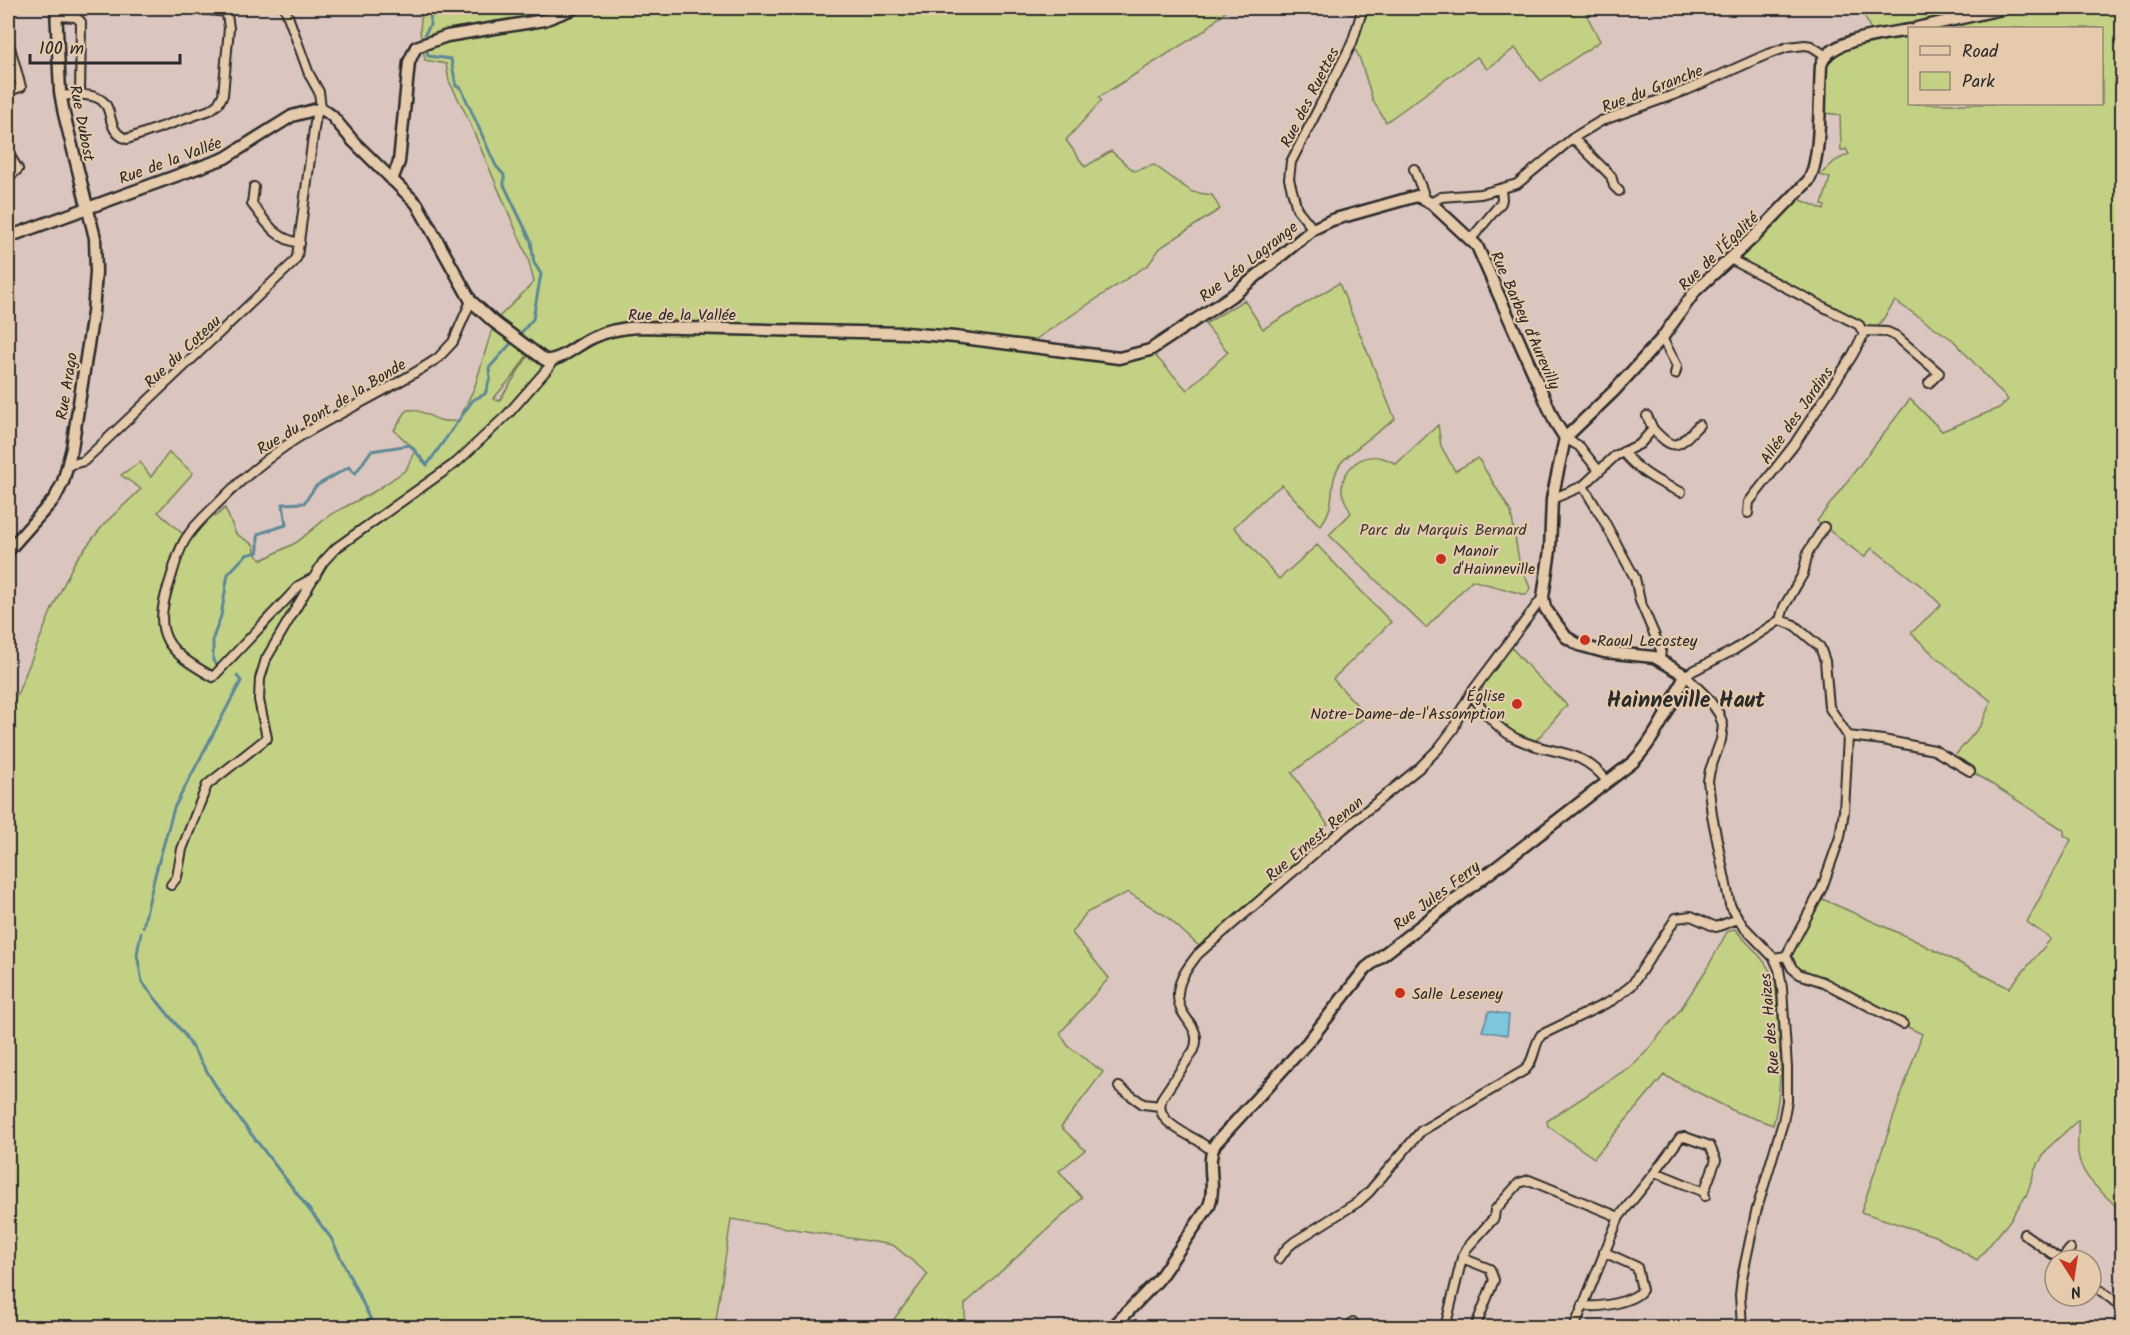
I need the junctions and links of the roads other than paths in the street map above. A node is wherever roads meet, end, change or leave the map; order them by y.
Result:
1 (191, 8) edge
2 (285, 8) edge
3 (575, 8) edge
4 (1363, 8) edge
5 (2006, 8) edge
6 (227, 10) edge
7 (56, 12) edge
8 (1921, 27) edge
9 (1908, 30) edge
10 (8, 40) edge
11 (1825, 55) junction
12 (8, 91) edge
13 (80, 94) junction
14 (61, 96) junction
15 (321, 108) junction
16 (1573, 138) junction
17 (8, 153) edge
18 (1414, 169) dead end
19 (8, 178) edge
20 (392, 180) junction
21 (254, 187) dead end
22 (1501, 190) junction
23 (1619, 191) dead end
24 (1427, 200) junction
25 (88, 206) junction
26 (1312, 229) junction
27 (8, 237) edge
28 (1472, 238) junction
29 (300, 243) junction
30 (1730, 259) junction
31 (471, 301) junction
32 (1863, 331) junction
33 (1662, 338) junction
34 (1026, 346) joint
35 (553, 360) junction
36 (1675, 374) dead end
37 (1929, 383) dead end
38 (1647, 416) dead end
39 (1699, 425) dead end
40 (1653, 429) junction
41 (1565, 438) junction
42 (1623, 452) junction
43 (69, 465) junction
44 (1599, 471) junction
45 (1583, 486) junction
46 (1681, 492) dead end
47 (1552, 499) junction
48 (1748, 513) dead end
49 (1824, 527) dead end
50 (8, 551) edge
51 (315, 577) junction
52 (1543, 597) junction
53 (1780, 620) junction
54 (1660, 659) junction
55 (1685, 675) junction
56 (1471, 693) junction
57 (1848, 736) junction
58 (1970, 771) dead end
59 (1607, 782) junction
60 (171, 885) dead end
61 (1738, 919) junction
62 (1786, 956) junction
63 (1774, 958) junction
64 (1903, 1024) dead end
65 (1119, 1088) dead end
66 (1160, 1107) junction
67 (1212, 1150) junction
68 (1654, 1172) junction
69 (1619, 1217) junction
70 (2024, 1234) dead end
71 (2044, 1248) edge
72 (1604, 1252) junction
73 (1462, 1258) junction
74 (1279, 1259) dead end
75 (2103, 1292) edge
76 (1583, 1305) junction
77 (2122, 1307) edge
78 (1112, 1328) edge
79 (1445, 1328) edge
80 (1475, 1328) edge
81 (1574, 1328) edge
82 (1742, 1328) edge

1 - 6 street
2 - 15 street
3 - 20 street
4 - 26 street, Rue des Ruettes
5 - 8 street
6 - 13 street
7 - 13 street
7 - 14 street, Rue Dubost
9 - 11 street
10 - 12 street
11 - 16 street, Rue du Granche
11 - 30 street, Rue de l'Égalité
13 - 14 street
14 - 25 street, Rue Dubost
15 - 20 street
15 - 25 street, Rue de la Vallée
15 - 29 street, Rue du Coteau
16 - 22 street, Rue du Granche
16 - 23 street
17 - 19 street
18 - 24 street
20 - 31 street
21 - 29 street
22 - 24 street, Rue du Granche
22 - 28 street
24 - 26 street, Rue Léo Lagrange
24 - 28 street, Rue Barbey d'Aurevilly
25 - 27 street, Rue de la Vallée
25 - 43 street, Rue Arago
26 - 34 street, Rue Léo Lagrange
28 - 41 street, Rue Barbey d'Aurevilly
29 - 43 street, Rue du Coteau
30 - 32 street
30 - 33 street, Rue de l'Égalité
31 - 35 street
31 - 51 street, Rue du Pont de la Bonde
32 - 37 street
32 - 48 street, Allée des Jardins
33 - 36 street
33 - 41 street, Rue de l'Égalité
34 - 35 street, Rue de la Vallée
35 - 51 street
38 - 40 street
39 - 40 street
40 - 42 street
41 - 44 street
41 - 47 street
42 - 44 street
42 - 46 street
43 - 50 street, Rue Arago
44 - 45 street
45 - 47 street
45 - 54 street
47 - 52 street
49 - 53 street
51 - 60 street
52 - 54 street
52 - 56 street, Rue Ernest Renan
53 - 55 street
53 - 57 street
54 - 55 street
55 - 59 street, Rue Jules Ferry
55 - 61 street, Rue des Haizes
56 - 59 street
56 - 66 street, Rue Ernest Renan
57 - 58 street
57 - 62 street
59 - 67 street, Rue Jules Ferry
61 - 63 street, Rue des Haizes
61 - 74 street
62 - 63 street
62 - 64 street
63 - 82 street, Rue des Haizes
65 - 66 street
66 - 67 street
67 - 78 street
68 - 68 street
68 - 69 street
69 - 72 street
69 - 73 street
70 - 71 street
72 - 76 street
72 - 76 street
73 - 79 street
73 - 80 street
75 - 77 street
76 - 81 street

